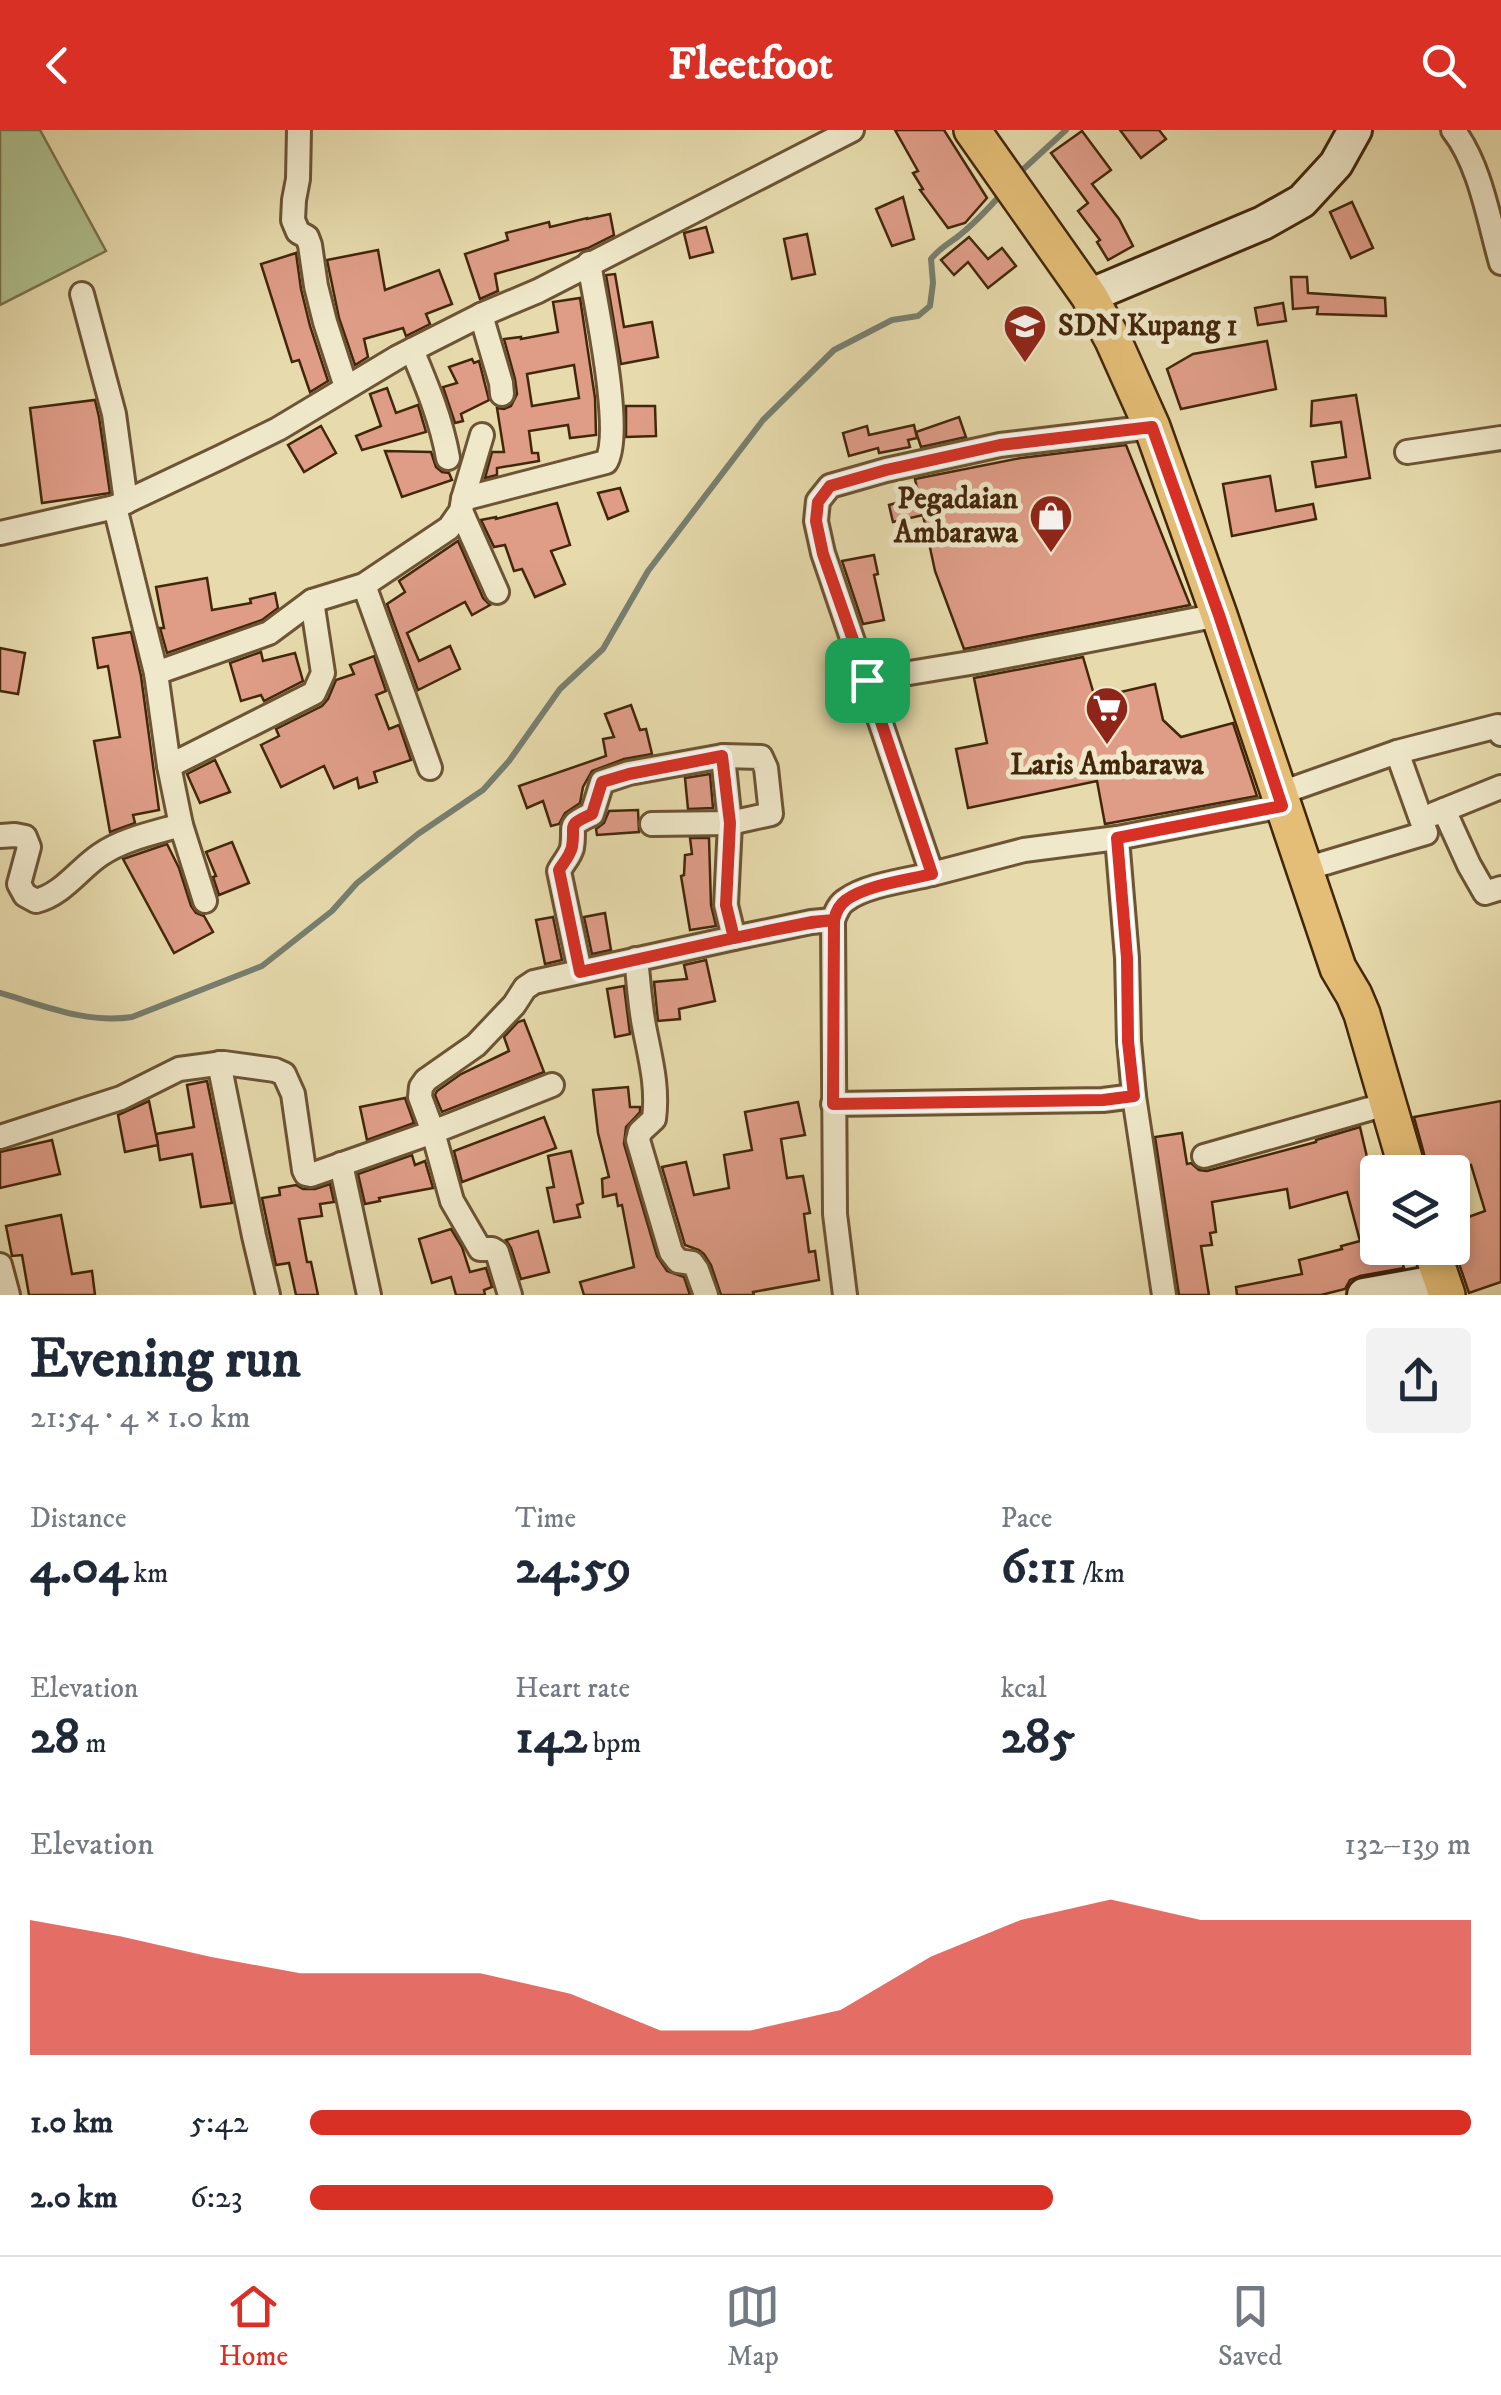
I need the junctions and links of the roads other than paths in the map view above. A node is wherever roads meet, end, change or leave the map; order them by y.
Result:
1 (299, 130) edge
2 (852, 130) edge
3 (972, 130) edge
4 (1355, 130) edge
5 (1453, 130) edge
6 (588, 263) junction
7 (1501, 263) edge
8 (82, 294) dead end
9 (1089, 296) junction
10 (481, 315) junction
11 (412, 350) junction
12 (346, 388) junction
13 (502, 394) dead end
14 (1152, 427) junction
15 (482, 435) dead end
16 (1501, 438) edge
17 (1408, 452) dead end
18 (448, 458) dead end
19 (120, 504) junction
20 (462, 505) junction
21 (0, 533) edge
22 (364, 585) junction
23 (496, 592) dead end
24 (312, 601) junction
25 (1219, 615) junction
26 (156, 673) junction
27 (867, 680) junction
28 (1501, 734) edge
29 (1398, 752) junction
30 (722, 756) junction
31 (169, 766) junction
32 (430, 768) dead end
33 (1501, 787) edge
34 (1280, 800) junction
35 (1444, 810) junction
36 (1422, 820) junction
37 (730, 823) junction
38 (652, 824) dead end
39 (182, 825) junction
40 (0, 836) edge
41 (1117, 838) junction
42 (1304, 869) junction
43 (932, 874) junction
44 (1501, 888) edge
45 (205, 900) dead end
46 (834, 920) junction
47 (734, 938) junction
48 (636, 959) junction
49 (1338, 968) junction
50 (580, 972) junction
51 (219, 1063) junction
52 (552, 1085) dead end
53 (1134, 1096) junction
54 (833, 1104) junction
55 (1368, 1109) junction
56 (433, 1132) junction
57 (0, 1137) edge
58 (1383, 1155) edge
59 (1403, 1155) edge
60 (1204, 1156) dead end
61 (341, 1164) junction
62 (0, 1265) edge
63 (1421, 1265) edge
64 (1431, 1265) edge
65 (1433, 1291) edge
66 (8, 1295) edge
67 (268, 1295) edge
68 (369, 1295) edge
69 (510, 1295) edge
70 (706, 1295) edge
71 (845, 1295) edge
72 (1164, 1295) edge
73 (1364, 1295) edge

1 - 12 street
2 - 6 street
3 - 9 main road
4 - 9 street
5 - 7 street
6 - 10 street
6 - 20 street
8 - 19 street
9 - 14 main road
10 - 11 street
10 - 13 street
11 - 12 street
11 - 18 street
12 - 19 street
14 - 25 main road
14 - 27 street
15 - 20 street
16 - 17 street
19 - 21 street
19 - 26 street
20 - 22 street
20 - 23 street
22 - 24 street
22 - 32 street
24 - 26 street
24 - 31 street
25 - 27 street
25 - 34 main road
26 - 31 street
27 - 43 street
28 - 29 street
29 - 34 street
29 - 36 street
30 - 37 street
30 - 37 street
30 - 50 street
31 - 39 street
33 - 35 street
34 - 41 street
34 - 42 main road
35 - 36 street
35 - 44 street
36 - 42 street
37 - 38 street
37 - 47 street
39 - 40 street
39 - 45 street
41 - 43 street
41 - 53 street
42 - 49 main road
43 - 46 street
46 - 47 street
46 - 54 street
47 - 48 street
48 - 50 street
48 - 70 street
49 - 55 main road
49 - 59 main road
50 - 56 street
51 - 57 street
51 - 61 street
51 - 67 street
52 - 56 street
53 - 54 street
53 - 72 street
54 - 71 street
55 - 58 main road
55 - 60 street
56 - 61 street
56 - 69 street
61 - 68 street
62 - 66 street
63 - 65 main road
64 - 65 main road
65 - 73 street

